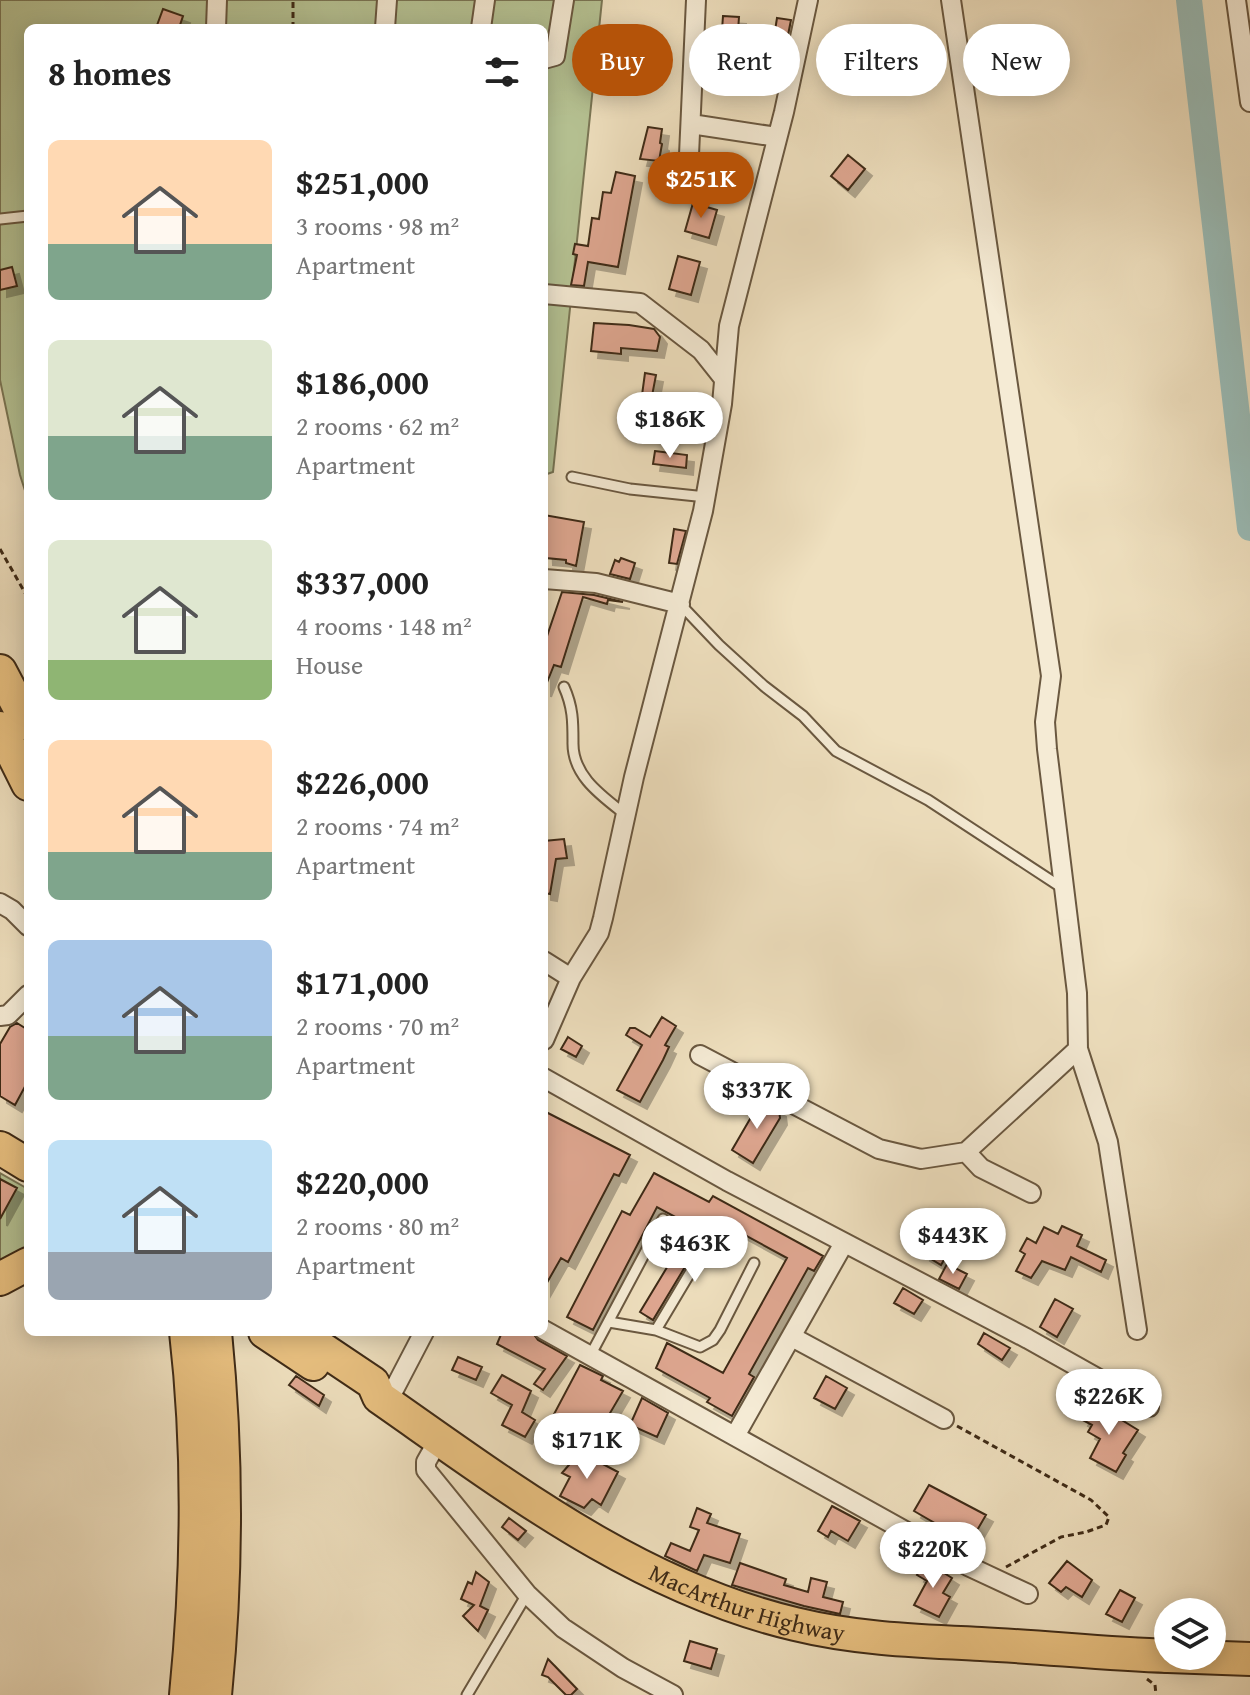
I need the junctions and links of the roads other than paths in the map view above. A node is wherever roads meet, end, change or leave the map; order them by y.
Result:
1 (217, 0) edge
2 (387, 0) edge
3 (485, 0) edge
4 (564, 0) edge
5 (696, 0) edge
6 (808, 0) edge
7 (951, 0) edge
8 (1236, 0) edge
9 (216, 24) edge
10 (385, 24) edge
11 (482, 24) edge
12 (548, 58) edge
13 (1250, 102) edge
14 (691, 124) junction
15 (777, 137) junction
16 (689, 155) dead end
17 (24, 216) edge
18 (0, 219) edge
19 (548, 294) edge
20 (724, 379) junction
21 (572, 477) dead end
22 (706, 497) junction
23 (548, 579) edge
24 (680, 604) junction
25 (0, 671) edge
26 (564, 687) dead end
27 (24, 716) edge
28 (0, 728) edge
29 (24, 776) edge
30 (626, 815) junction
31 (1064, 889) junction
32 (0, 903) edge
33 (24, 922) edge
34 (548, 964) edge
35 (571, 978) junction
36 (24, 999) edge
37 (0, 1016) edge
38 (548, 1031) edge
39 (1078, 1049) junction
40 (700, 1055) dead end
41 (548, 1080) edge
42 (966, 1152) junction
43 (1031, 1193) dead end
44 (663, 1219) dead end
45 (712, 1236) dead end
46 (844, 1243) junction
47 (754, 1263) dead end
48 (24, 1266) edge
49 (0, 1279) edge
50 (609, 1322) junction
51 (656, 1330) junction
52 (1137, 1330) dead end
53 (548, 1332) edge
54 (186, 1336) edge
55 (215, 1336) edge
56 (271, 1336) edge
57 (303, 1336) edge
58 (422, 1336) edge
59 (792, 1337) junction
60 (590, 1356) junction
61 (383, 1400) junction
62 (1149, 1407) dead end
63 (944, 1419) road end
64 (735, 1436) junction
65 (439, 1439) junction
66 (527, 1594) junction
67 (1028, 1594) dead end
68 (1226, 1658) edge
69 (1250, 1659) edge
70 (1154, 1661) edge
71 (186, 1695) edge
72 (215, 1695) edge
73 (467, 1695) edge
74 (673, 1695) edge

1 - 9 street
2 - 10 street
3 - 11 street
4 - 12 street
5 - 14 street
6 - 15 street
7 - 31 street
8 - 13 street
14 - 15 street
14 - 16 street
15 - 20 street
17 - 18 lane
19 - 20 street
20 - 22 street
21 - 22 lane
22 - 24 street
23 - 24 street
24 - 30 street
24 - 31 lane
25 - 27 highway
26 - 30 lane
28 - 29 highway
30 - 35 street
31 - 39 street
32 - 33 street
34 - 35 street
35 - 38 street
36 - 37 street
39 - 42 street
39 - 52 street
40 - 42 street
41 - 46 street
42 - 43 street
44 - 50 lane
45 - 51 lane
46 - 59 street
46 - 62 street
47 - 51 lane
48 - 49 highway
50 - 51 lane
50 - 60 lane
53 - 60 street
54 - 71 highway
55 - 72 highway
56 - 61 highway, MacArthur Highway
57 - 61 highway, MacArthur Highway
58 - 61 street
59 - 63 street
59 - 64 street
60 - 64 street
61 - 65 highway, MacArthur Highway
64 - 67 street
65 - 66 street
65 - 70 highway, MacArthur Highway
66 - 73 lane
66 - 74 street
68 - 69 highway, MacArthur Highway

